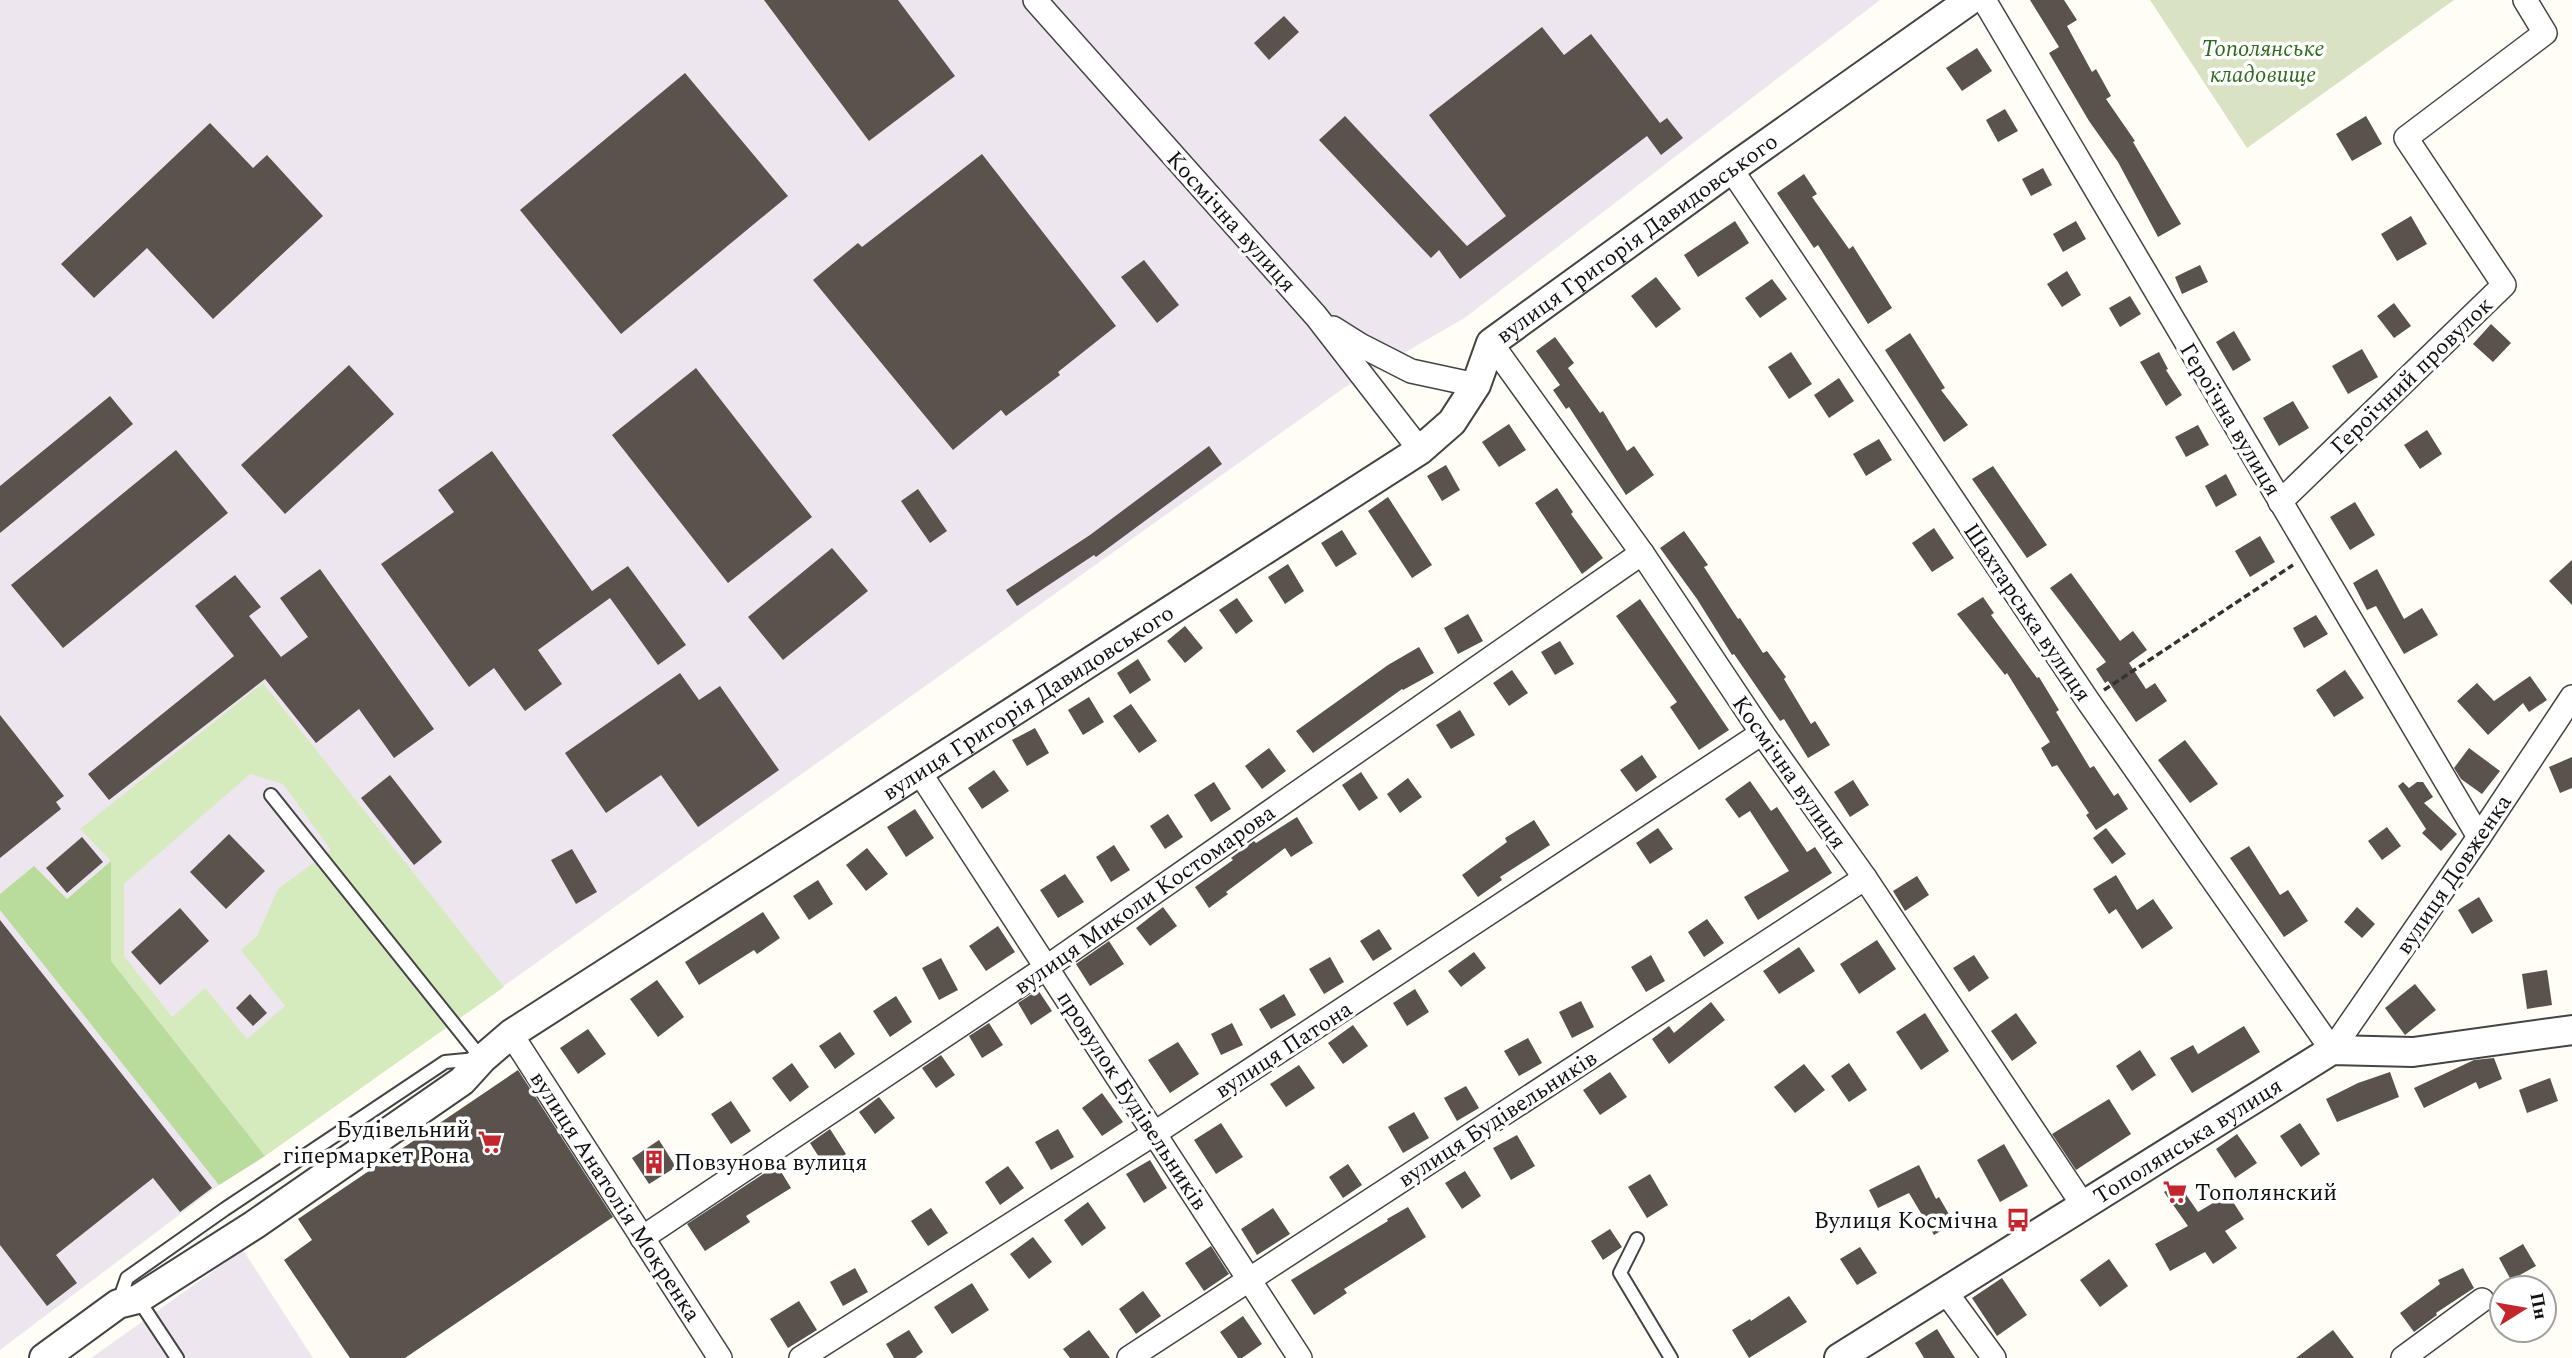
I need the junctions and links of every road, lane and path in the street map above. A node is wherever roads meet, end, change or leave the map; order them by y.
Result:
1 (1035, 0) edge
2 (1970, 0) edge
3 (1984, 0) edge
4 (2525, 0) edge
5 (1731, 169) junction
6 (1316, 316) junction
7 (1491, 343) junction
8 (1476, 385) junction
9 (1420, 450) junction
10 (2280, 502) junction
11 (1642, 553) junction
12 (2311, 553) junction
13 (2572, 697) edge
14 (2088, 701) junction
15 (1762, 733) junction
16 (920, 773) junction
17 (271, 795) dead end
18 (2479, 837) junction
19 (1865, 877) junction
20 (1047, 967) junction
21 (2572, 1030) edge
22 (511, 1034) junction
23 (2332, 1050) junction
24 (482, 1059) junction
25 (1155, 1133) junction
26 (2083, 1205) junction
27 (642, 1238) junction
28 (1637, 1239) dead end
29 (1250, 1280) junction
30 (1945, 1291) junction
31 (2482, 1300) dead end
32 (128, 1302) junction
33 (44, 1358) edge
34 (177, 1358) edge
35 (720, 1358) edge
36 (801, 1358) edge
37 (1129, 1358) edge
38 (1300, 1358) edge
39 (1671, 1358) edge
40 (1839, 1358) edge
41 (1994, 1358) edge
42 (2403, 1358) edge

1 - 6 street, Космічна вулиця
2 - 5 street, вулиця Григорія Давидовського
3 - 10 street, Героїчна вулиця
4 - 10 street, Героїчний провулок
5 - 7 street, вулиця Григорія Давидовського
5 - 14 street, Шахтарська вулиця
6 - 8 street
6 - 9 street, Космічна вулиця
7 - 8 street, вулиця Григорія Давидовського
7 - 11 street, Космічна вулиця
8 - 9 street, вулиця Григорія Давидовського
9 - 16 street, вулиця Григорія Давидовського
10 - 12 street, Героїчна вулиця
11 - 15 street, Космічна вулиця
11 - 20 street, вулиця Миколи Костомарова
12 - 14 path
12 - 18 street, Героїчна вулиця
13 - 18 street, вулиця Довженка
14 - 23 street, Шахтарська вулиця
15 - 19 street, Космічна вулиця
15 - 25 street, вулиця Патона
16 - 20 street, провулок Будівельників
16 - 22 street, вулиця Григорія Давидовського
17 - 24 lane
18 - 23 street, вулиця Довженка
19 - 26 street, Космічна вулиця
19 - 29 street, вулиця Будівельників
20 - 25 street, провулок Будівельників
20 - 27 street, вулиця Миколи Костомарова
21 - 23 street
22 - 24 street, вулиця Григорія Давидовського
22 - 27 street, вулиця Анатолія Мокренка
23 - 26 street, Тополянська вулиця
24 - 32 street, вулиця Григорія Давидовського
25 - 29 street, провулок Будівельників
25 - 36 street, вулиця Патона
26 - 30 street, Тополянська вулиця
27 - 35 street, вулиця Анатолія Мокренка
28 - 39 lane
29 - 37 street, вулиця Будівельників
29 - 38 street, провулок Будівельників
30 - 40 street, Тополянська вулиця
30 - 41 street
31 - 42 street
32 - 33 street, вулиця Григорія Давидовського
32 - 34 lane

